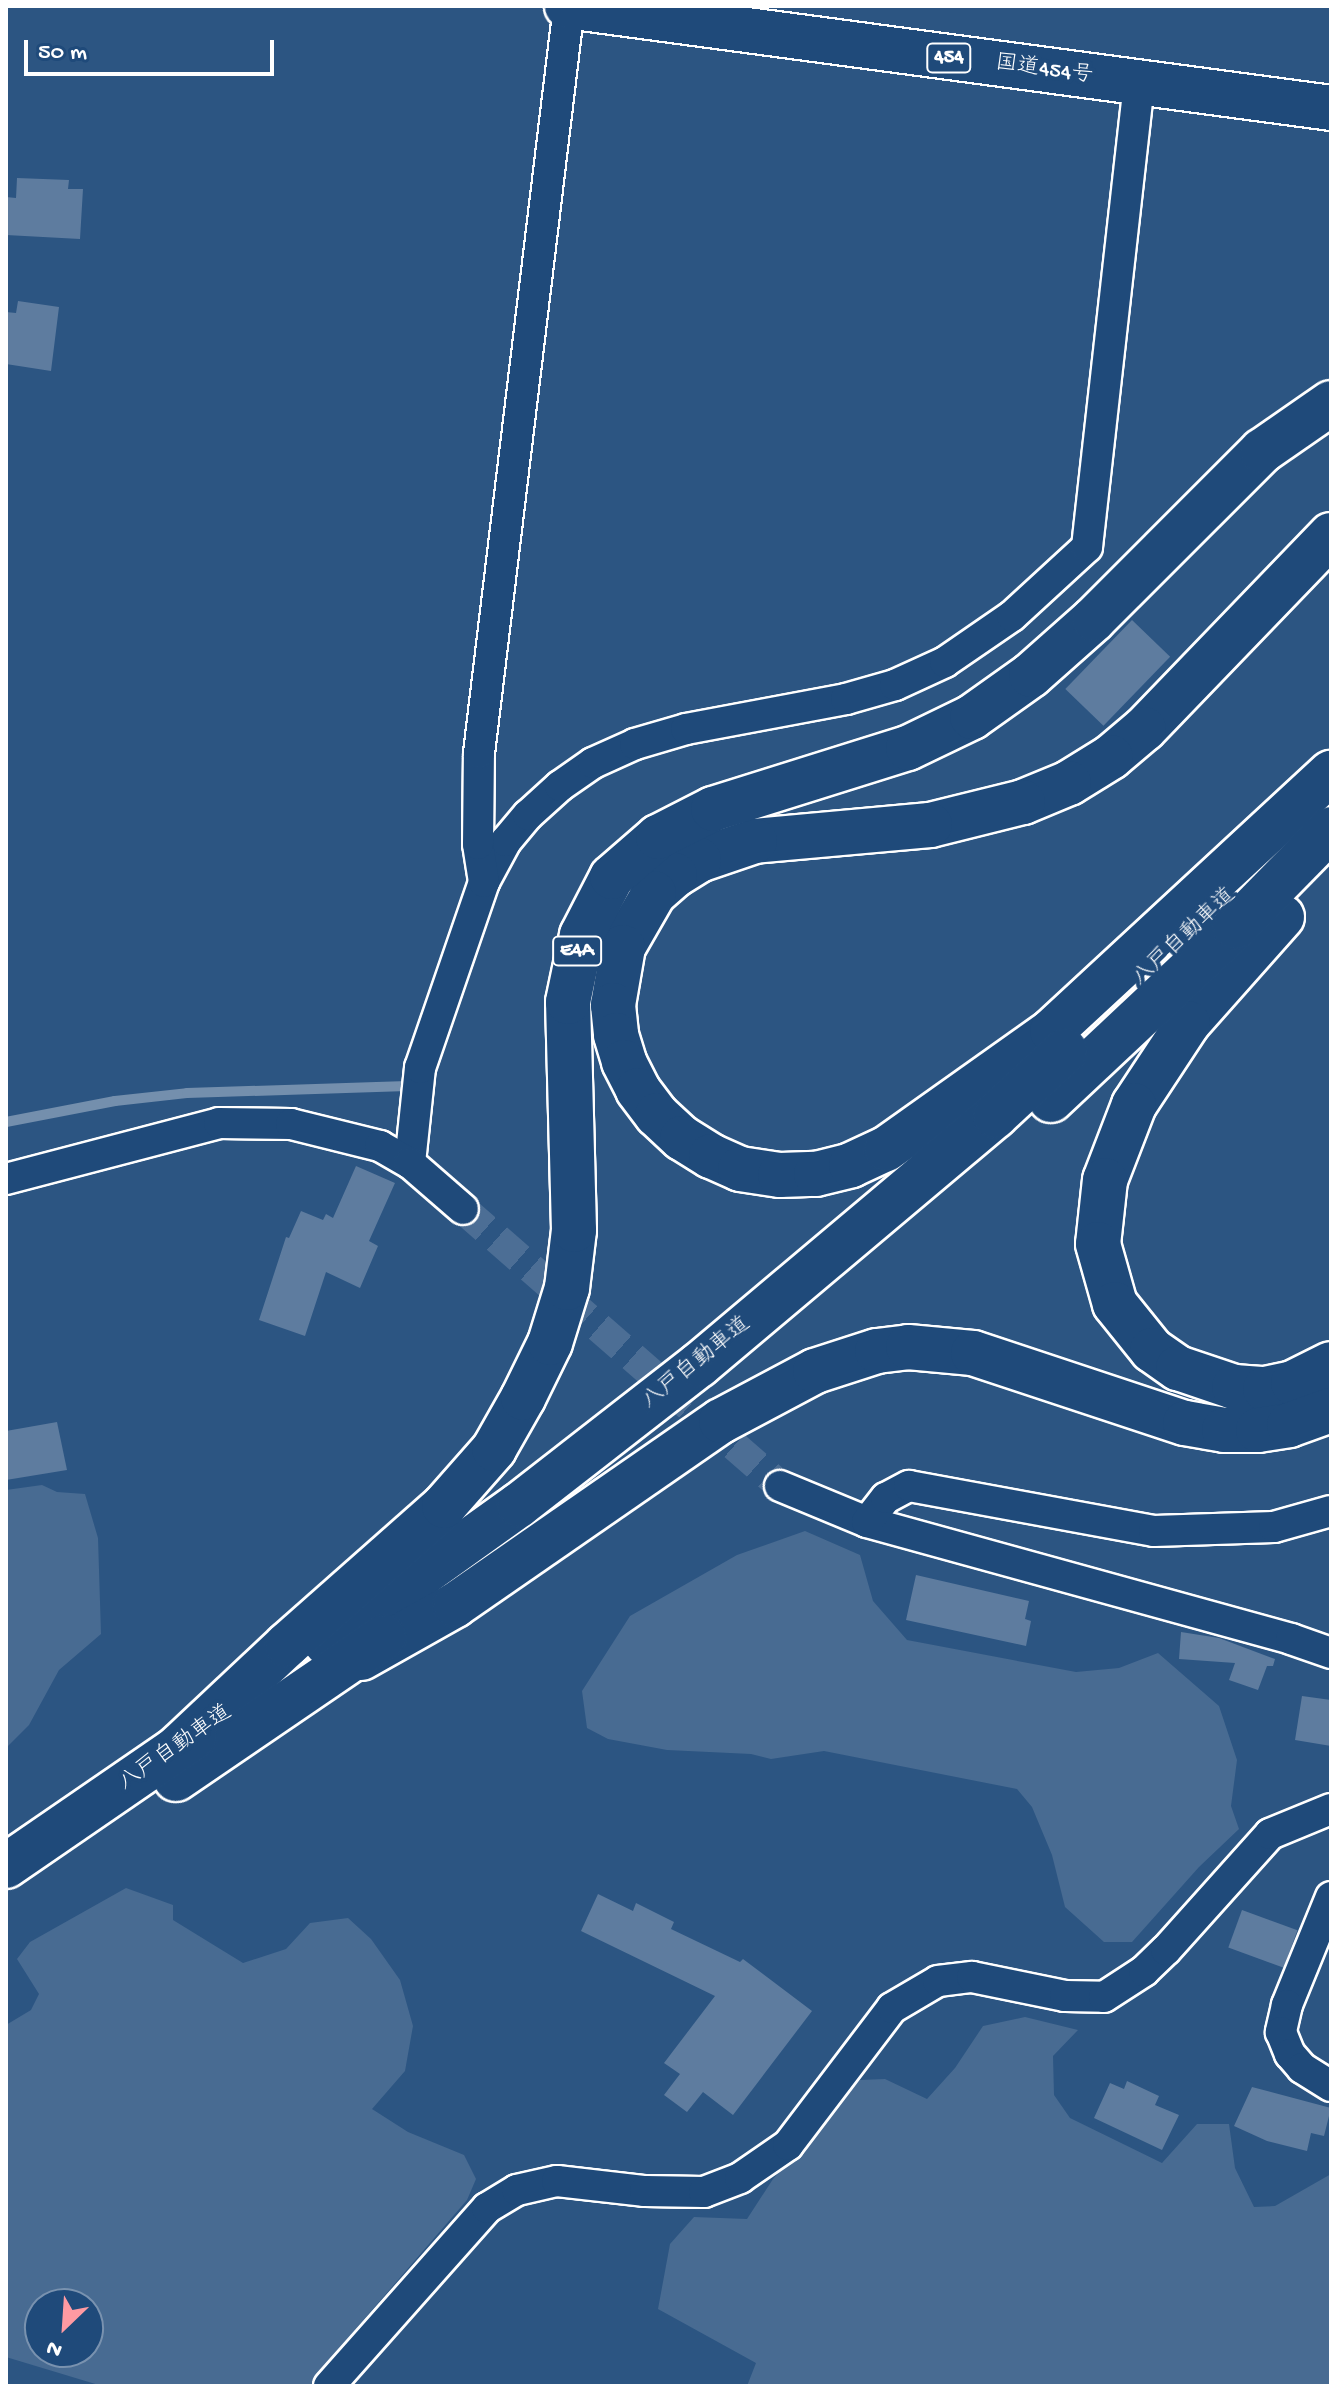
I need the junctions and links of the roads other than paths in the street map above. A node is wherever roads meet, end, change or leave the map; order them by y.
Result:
1 (568, 6) edge
2 (1139, 84) junction
3 (1331, 108) edge
4 (1331, 403) edge
5 (1331, 535) edge
6 (1331, 773) edge
7 (1331, 793) edge
8 (1331, 829) edge
9 (1331, 862) edge
10 (484, 882) junction
11 (410, 1163) junction
12 (6, 1179) edge
13 (463, 1209) tunnel mouth
14 (1331, 1364) edge
15 (1331, 1410) edge
16 (780, 1486) tunnel mouth
17 (1331, 1511) edge
18 (867, 1522) junction
19 (1331, 1653) edge
20 (337, 1671) junction
21 (172, 1753) junction
22 (1331, 1809) edge
23 (6, 1866) edge
24 (6, 1880) edge
25 (1331, 1897) edge
26 (1331, 2086) edge
27 (329, 2386) edge

1 - 2 highway, 国道454号 / 454
1 - 10 street
2 - 3 highway, 国道454号 / 454
2 - 10 street
4 - 21 highway, E4A
5 - 6 highway, E4A
7 - 21 highway, 八戸自動車道 / E4A
8 - 20 highway, 八戸自動車道
9 - 14 highway
10 - 11 street
11 - 12 street
11 - 13 street
15 - 20 highway
16 - 18 street
17 - 18 street
18 - 19 street
20 - 24 highway, 八戸自動車道
21 - 23 highway, 八戸自動車道 / E4A
22 - 27 street
25 - 26 street

